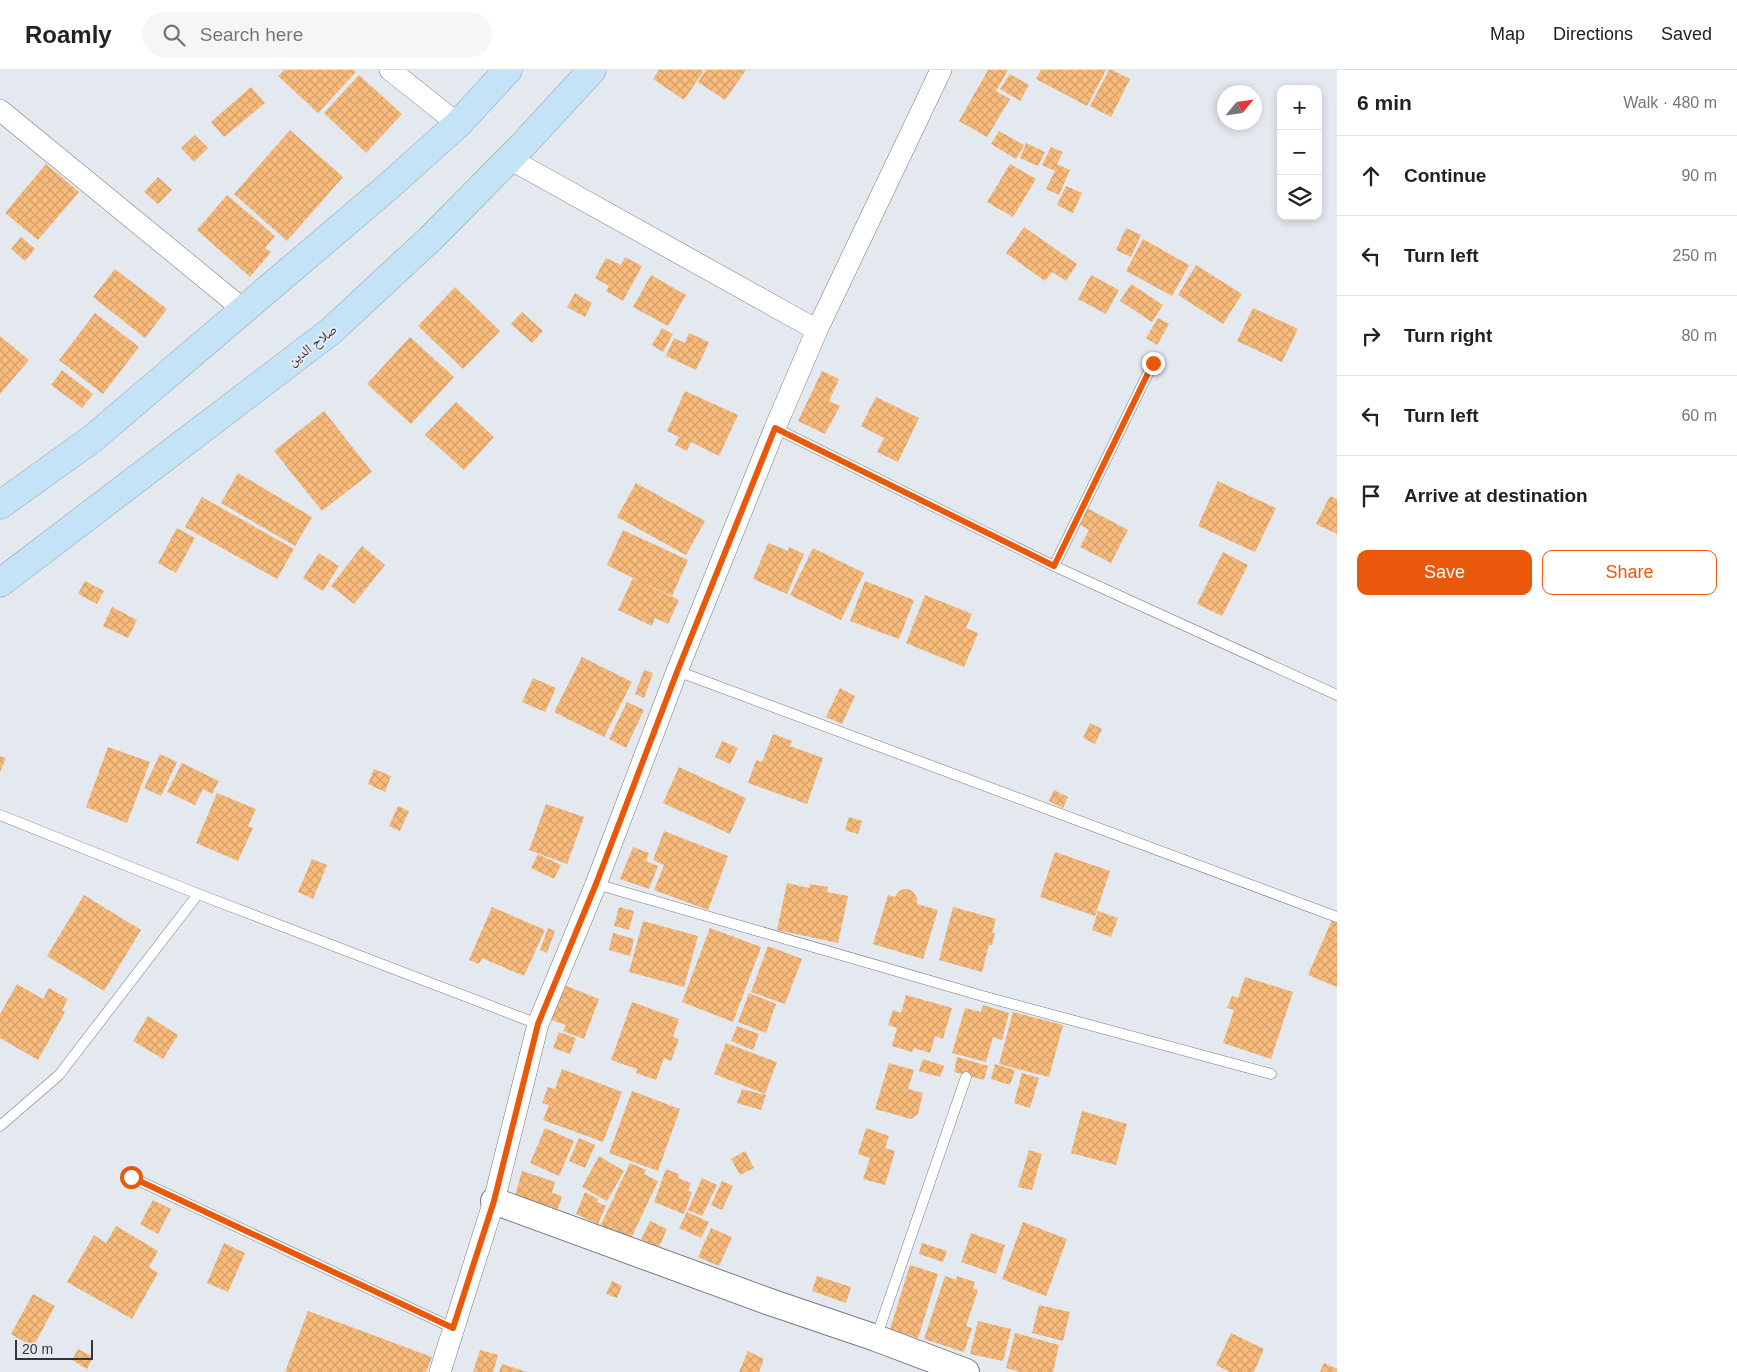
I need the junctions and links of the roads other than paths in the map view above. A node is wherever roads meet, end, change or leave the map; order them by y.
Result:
1 (390, 70) edge
2 (508, 70) edge
3 (592, 70) edge
4 (941, 70) edge
5 (0, 110) edge
6 (458, 124) junction
7 (510, 159) junction
8 (244, 310) junction
9 (817, 330) junction
10 (1153, 363) dead end
11 (775, 428) junction
12 (0, 505) edge
13 (1054, 566) junction
14 (0, 584) edge
15 (677, 672) junction
16 (1337, 695) edge
17 (0, 815) edge
18 (596, 884) junction
19 (198, 894) junction
20 (1337, 917) edge
21 (538, 1024) junction
22 (1271, 1074) dead end
23 (966, 1077) dead end
24 (0, 1126) edge
25 (131, 1177) dead end
26 (494, 1201) junction
27 (453, 1328) junction
28 (876, 1338) junction
29 (440, 1372) edge
30 (966, 1372) edge

1 - 6 street
2 - 6 highway
3 - 7 highway, صلاح الدين
4 - 9 street
5 - 8 street
6 - 8 highway
7 - 9 street
7 - 14 highway, صلاح الدين
8 - 12 highway
9 - 11 street
10 - 13 lane
11 - 13 lane
11 - 15 street
13 - 16 lane
15 - 18 street
15 - 20 lane
17 - 19 lane
18 - 21 street
18 - 22 lane
19 - 21 lane
19 - 24 lane
21 - 26 street
23 - 28 lane
25 - 27 lane
26 - 27 street
26 - 28 street
27 - 29 street
28 - 30 street

